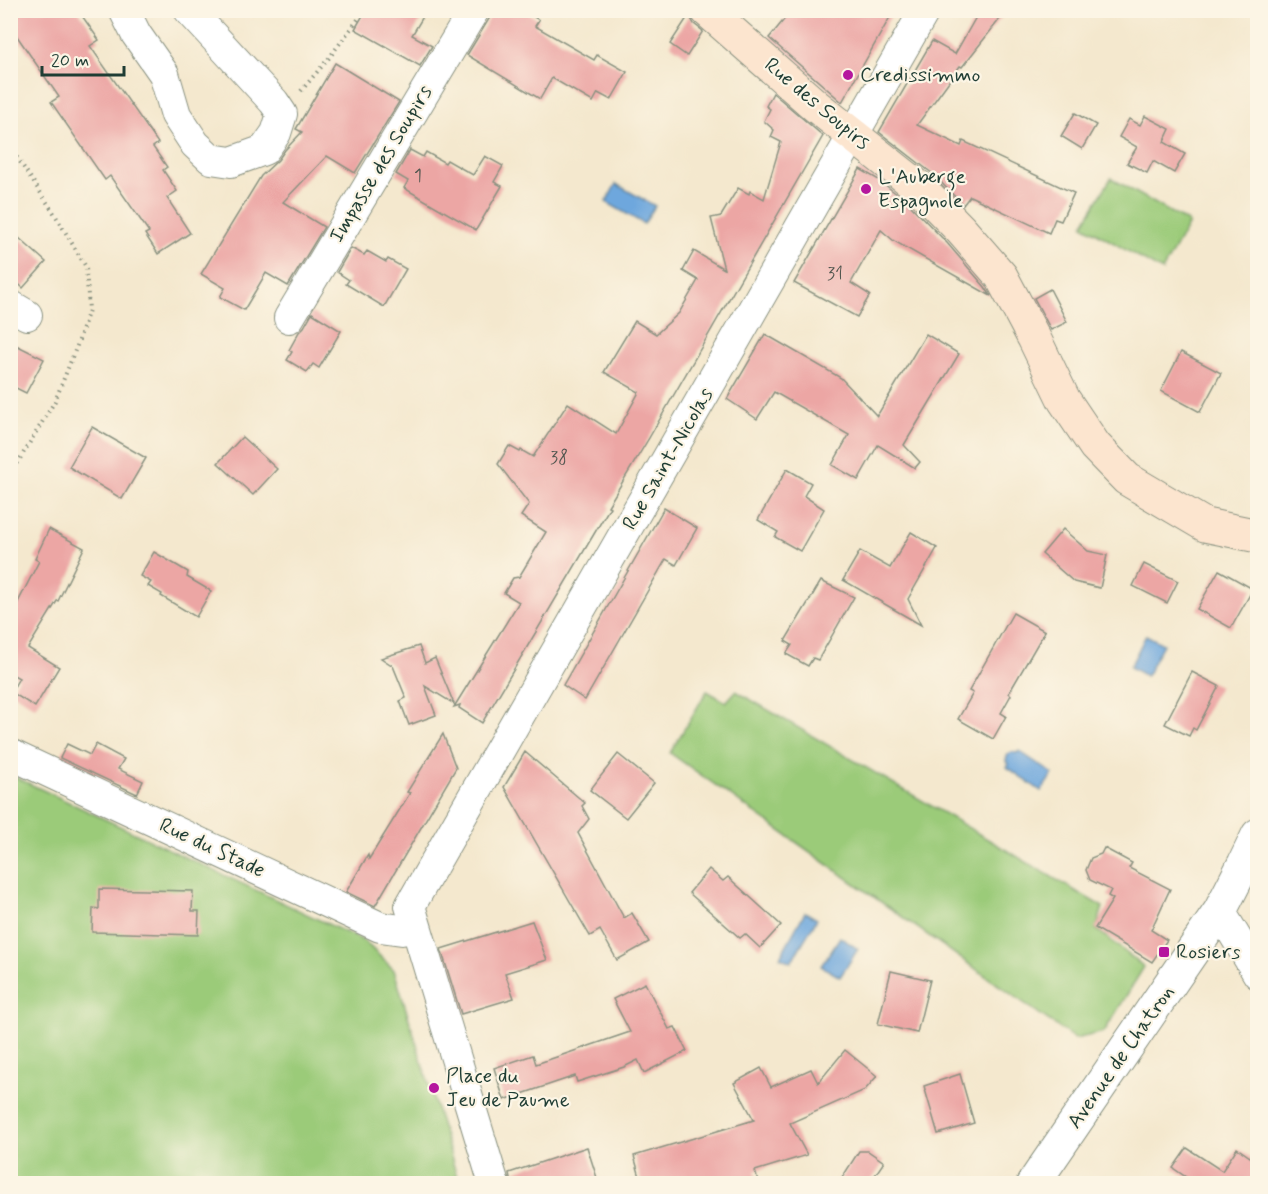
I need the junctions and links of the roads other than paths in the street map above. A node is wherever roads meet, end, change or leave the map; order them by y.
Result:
1 (124, 10) edge
2 (189, 10) edge
3 (474, 10) edge
4 (707, 10) edge
5 (925, 10) edge
6 (853, 136) junction
7 (289, 318) dead end
8 (1257, 536) edge
9 (10, 754) edge
10 (1257, 834) edge
11 (1220, 911) junction
12 (413, 916) junction
13 (1257, 974) edge
14 (494, 1184) edge
15 (1034, 1184) edge

1 - 2 street
3 - 7 street, Impasse des Soupirs
4 - 6 main road, Rue des Soupirs
5 - 6 street, Rue Saint-Nicolas
6 - 8 main road, Rue des Soupirs
6 - 12 street, Rue Saint-Nicolas
9 - 12 street, Rue du Stade
10 - 11 street, Avenue de Chatron
11 - 13 street
11 - 15 street, Avenue de Chatron
12 - 14 street

